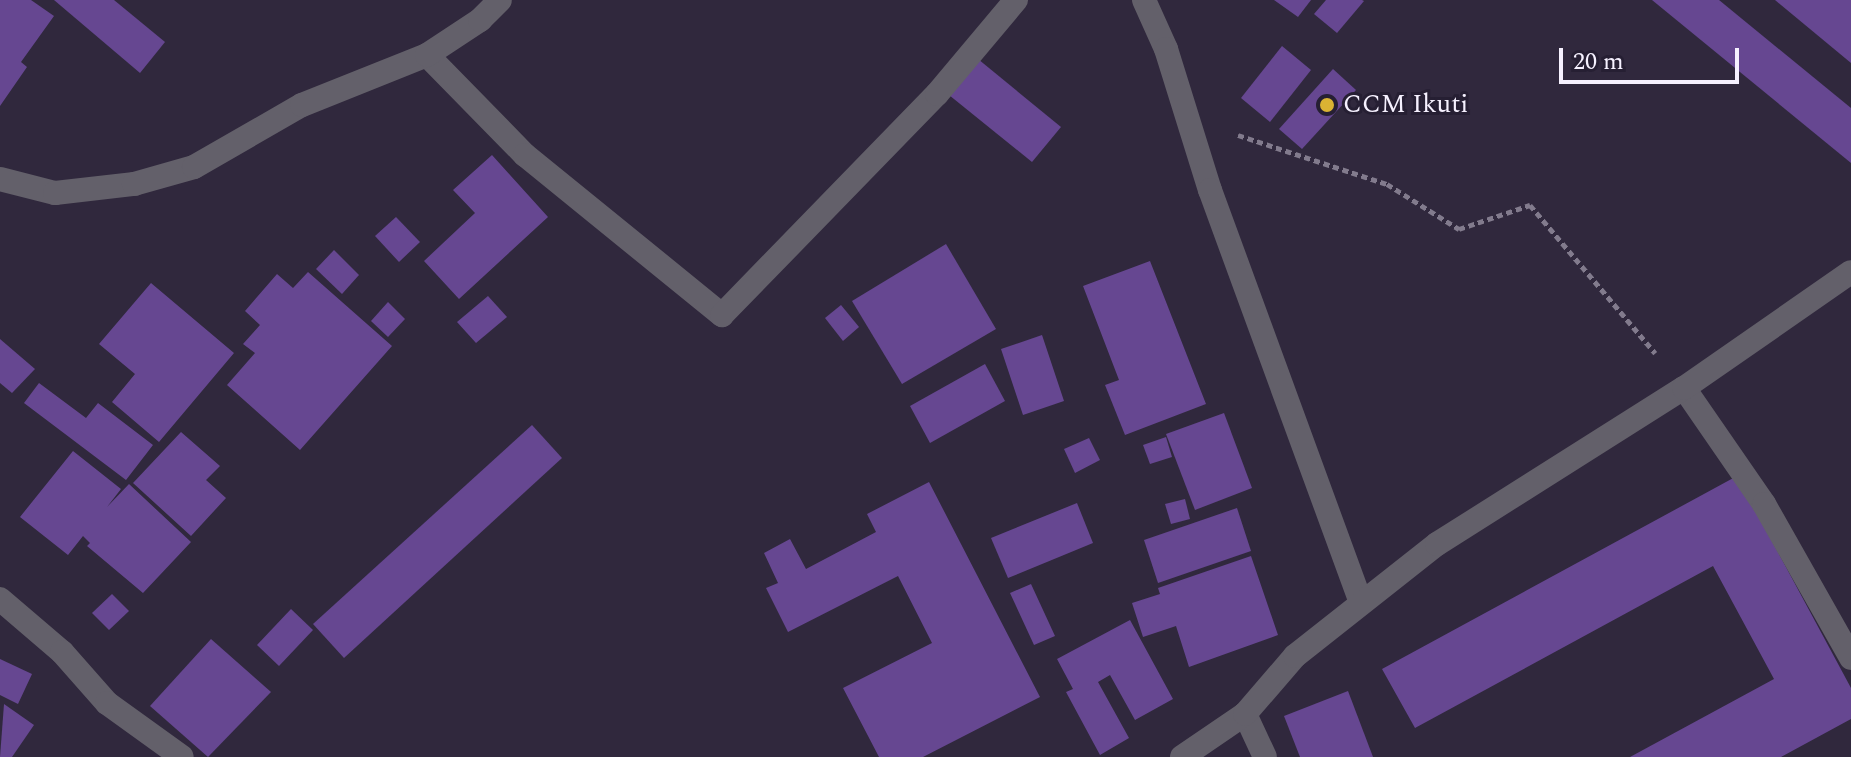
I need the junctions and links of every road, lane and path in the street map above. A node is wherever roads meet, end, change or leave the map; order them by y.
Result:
1 (500, 0) edge
2 (1016, 0) edge
3 (1144, 0) edge
4 (427, 55) junction
5 (1188, 119) junction
6 (0, 179) edge
7 (1851, 272) edge
8 (1684, 388) junction
9 (0, 599) edge
10 (1360, 601) junction
11 (1851, 658) edge
12 (1245, 714) junction
13 (182, 757) edge
14 (1182, 757) edge
15 (1265, 757) edge

1 - 4 street
2 - 4 street
3 - 5 street
4 - 6 street
5 - 8 path
5 - 10 street
7 - 8 street
8 - 10 street
8 - 11 street
9 - 13 street
10 - 12 street
12 - 14 street
12 - 15 street

